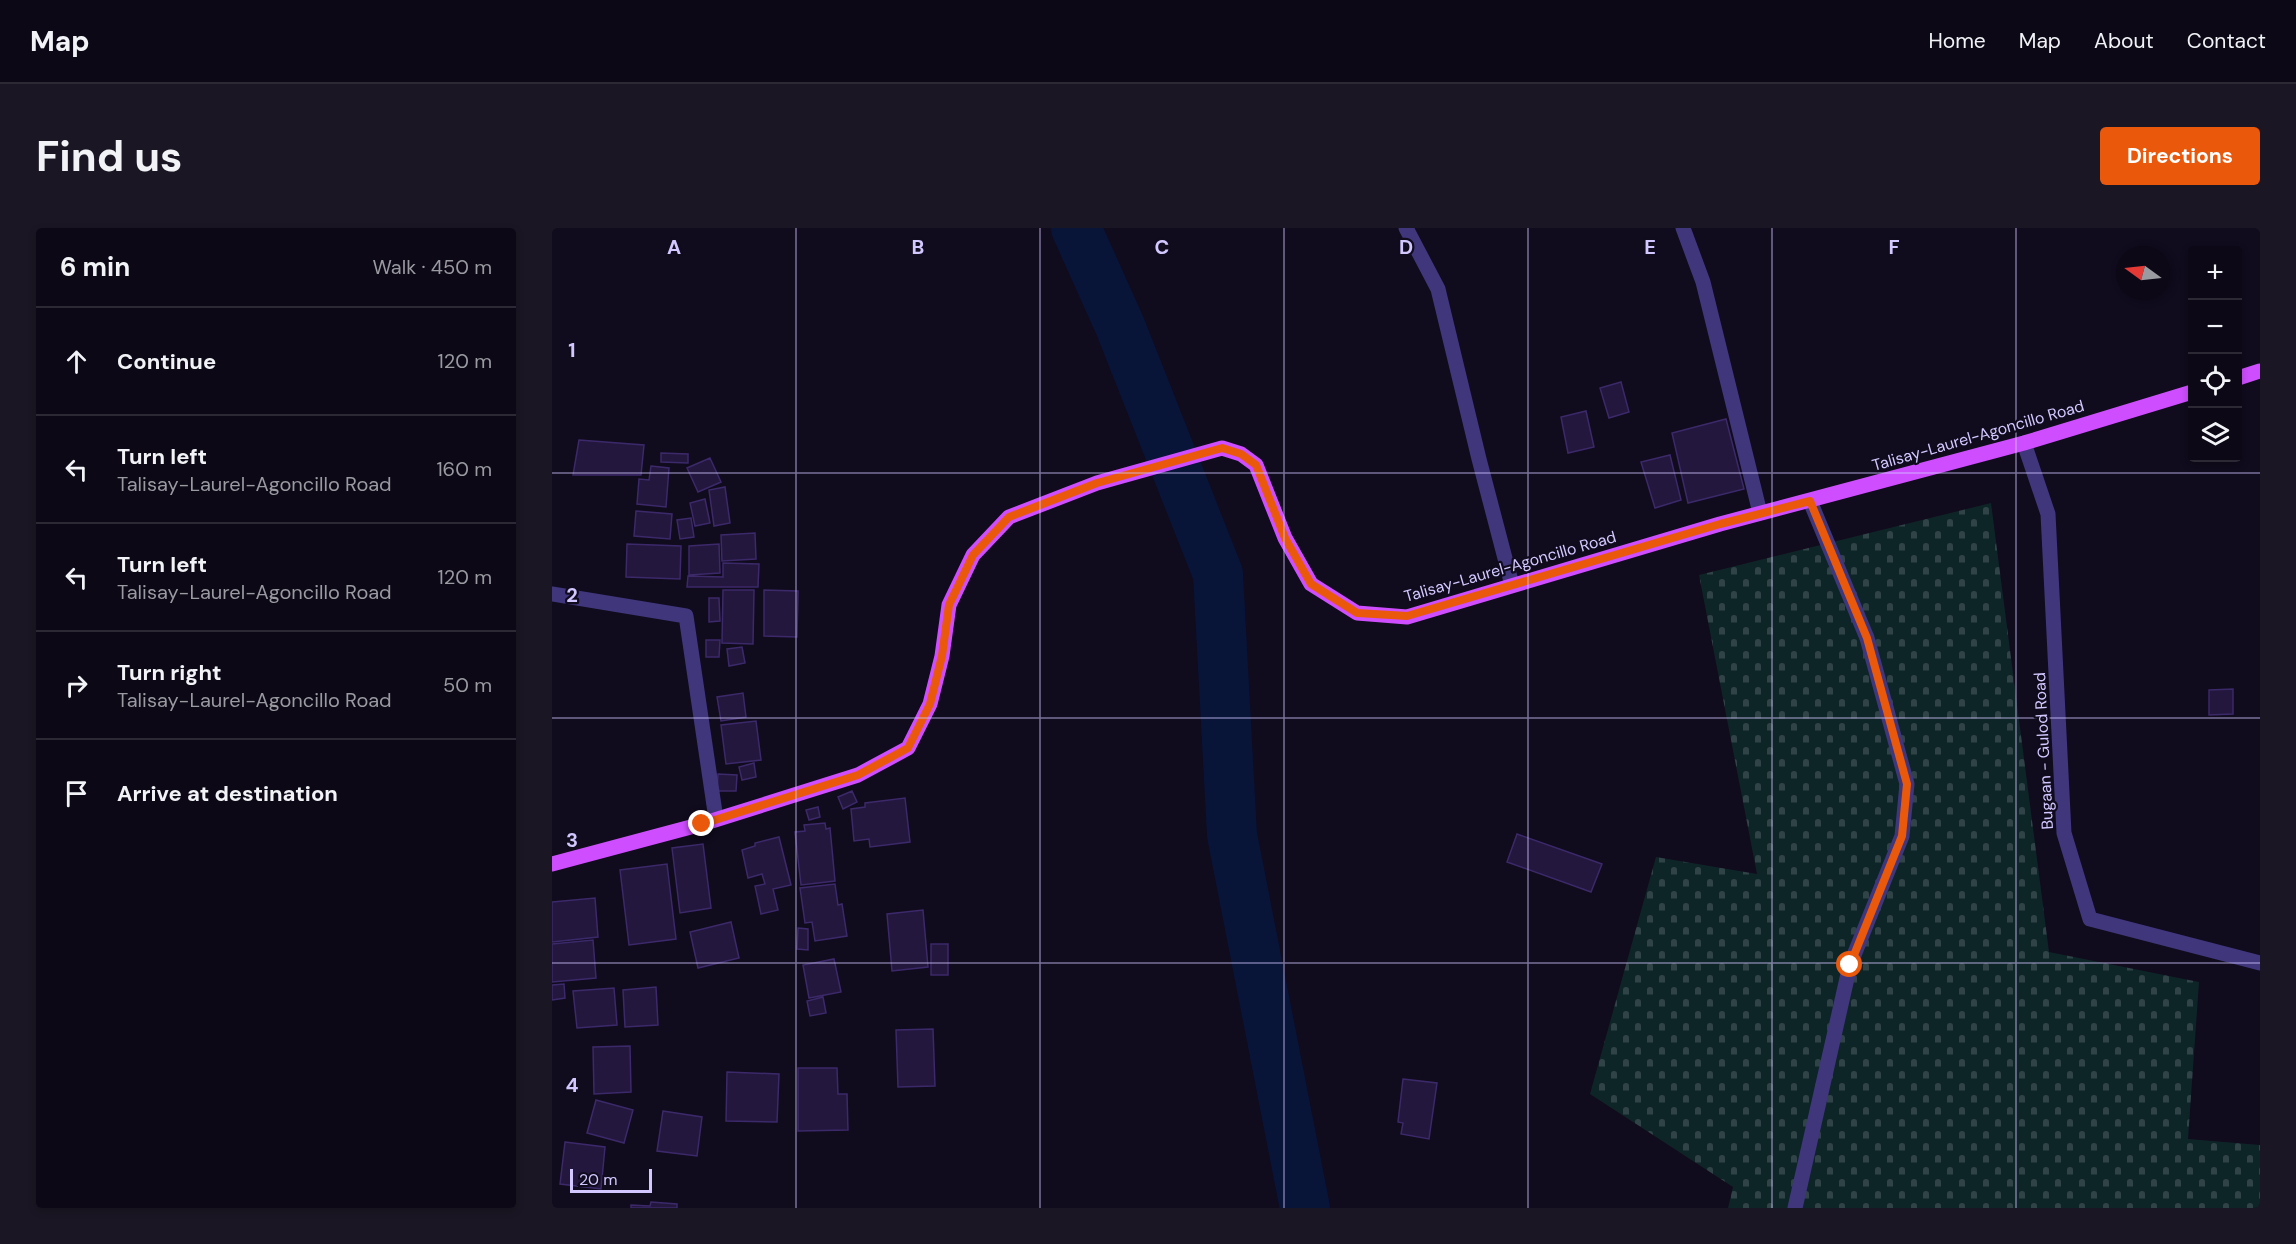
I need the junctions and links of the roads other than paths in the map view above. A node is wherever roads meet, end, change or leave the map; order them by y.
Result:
1 (1406, 228) edge
2 (1683, 228) edge
3 (2260, 371) edge
4 (2242, 377) edge
5 (2188, 394) edge
6 (2024, 443) junction
7 (1810, 501) junction
8 (1760, 513) junction
9 (1512, 585) junction
10 (552, 594) edge
11 (716, 819) junction
12 (552, 864) edge
13 (2260, 963) edge
14 (1795, 1208) edge

1 - 9 street
2 - 8 street
3 - 4 main road
5 - 6 main road, Talisay-Laurel-Agoncillo Road
6 - 7 main road, Talisay-Laurel-Agoncillo Road
6 - 13 street, Bugaan - Gulod Road
7 - 8 main road, Talisay-Laurel-Agoncillo Road
7 - 14 street
8 - 9 main road, Talisay-Laurel-Agoncillo Road
9 - 11 main road, Talisay-Laurel-Agoncillo Road
10 - 11 street
11 - 12 main road, Talisay-Laurel-Agoncillo Road

